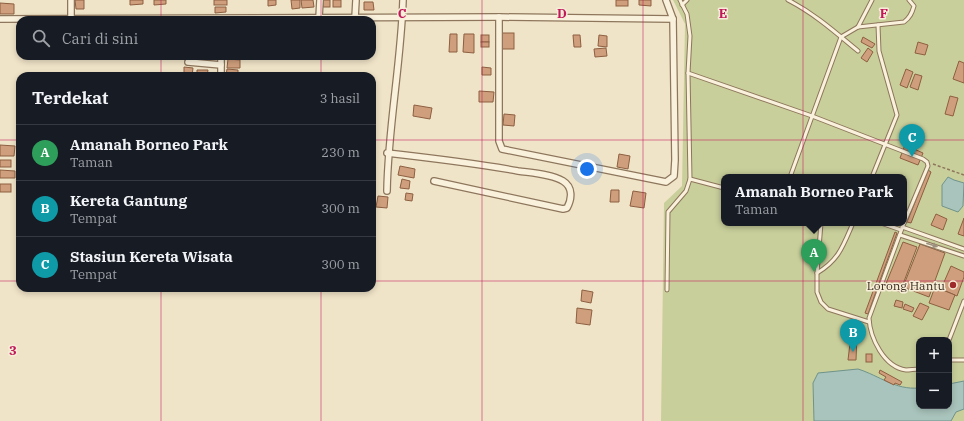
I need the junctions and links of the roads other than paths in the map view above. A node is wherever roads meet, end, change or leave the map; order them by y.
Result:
1 (71, 0) edge
2 (320, 0) edge
3 (356, 0) edge
4 (403, 0) edge
5 (666, 0) edge
6 (680, 0) edge
7 (688, 0) edge
8 (788, 0) edge
9 (872, 0) edge
10 (909, 0) edge
11 (682, 5) junction
12 (71, 16) edge
13 (319, 16) edge
14 (356, 16) edge
15 (499, 17) junction
16 (376, 18) edge
17 (0, 19) edge
18 (16, 19) edge
19 (403, 19) junction
20 (673, 19) junction
21 (878, 25) junction
22 (858, 27) junction
23 (841, 37) junction
24 (858, 51) dead end
25 (221, 60) edge
26 (188, 62) dead end
27 (221, 65) junction
28 (221, 72) edge
29 (688, 73) junction
30 (812, 116) junction
31 (885, 145) junction
32 (388, 153) junction
33 (791, 174) edge
34 (873, 174) edge
35 (690, 179) junction
36 (434, 181) dead end
37 (721, 187) edge
38 (387, 191) dead end
39 (907, 216) edge
40 (821, 226) edge
41 (852, 226) edge
42 (892, 226) edge
43 (903, 226) edge
44 (902, 229) junction
45 (900, 235) junction
46 (964, 250) edge
47 (964, 256) edge
48 (817, 273) junction
49 (667, 290) dead end
50 (964, 301) edge
51 (869, 322) junction
52 (950, 337) edge
53 (952, 360) edge
54 (964, 360) edge
55 (916, 369) edge

1 - 12 street
2 - 13 street
3 - 14 street
4 - 19 street
5 - 20 street
6 - 11 lane
7 - 11 lane
8 - 23 lane
9 - 22 lane
10 - 21 lane
11 - 29 lane
15 - 19 street
15 - 20 street
15 - 20 street
16 - 19 street
17 - 18 street
19 - 32 street
21 - 22 lane
21 - 31 lane
22 - 23 lane
23 - 24 lane
23 - 30 lane
25 - 27 street
26 - 27 street
27 - 28 street
29 - 30 lane
29 - 35 lane
30 - 31 lane
30 - 33 lane
31 - 34 lane
31 - 39 lane
32 - 36 street
32 - 38 street
35 - 37 lane
35 - 49 lane
40 - 48 lane
41 - 48 lane
42 - 44 lane
43 - 44 lane
44 - 45 lane
44 - 46 lane
45 -> 47 lane
45 - 51 lane
48 - 51 lane
50 - 52 lane
51 - 55 lane
53 - 54 lane

